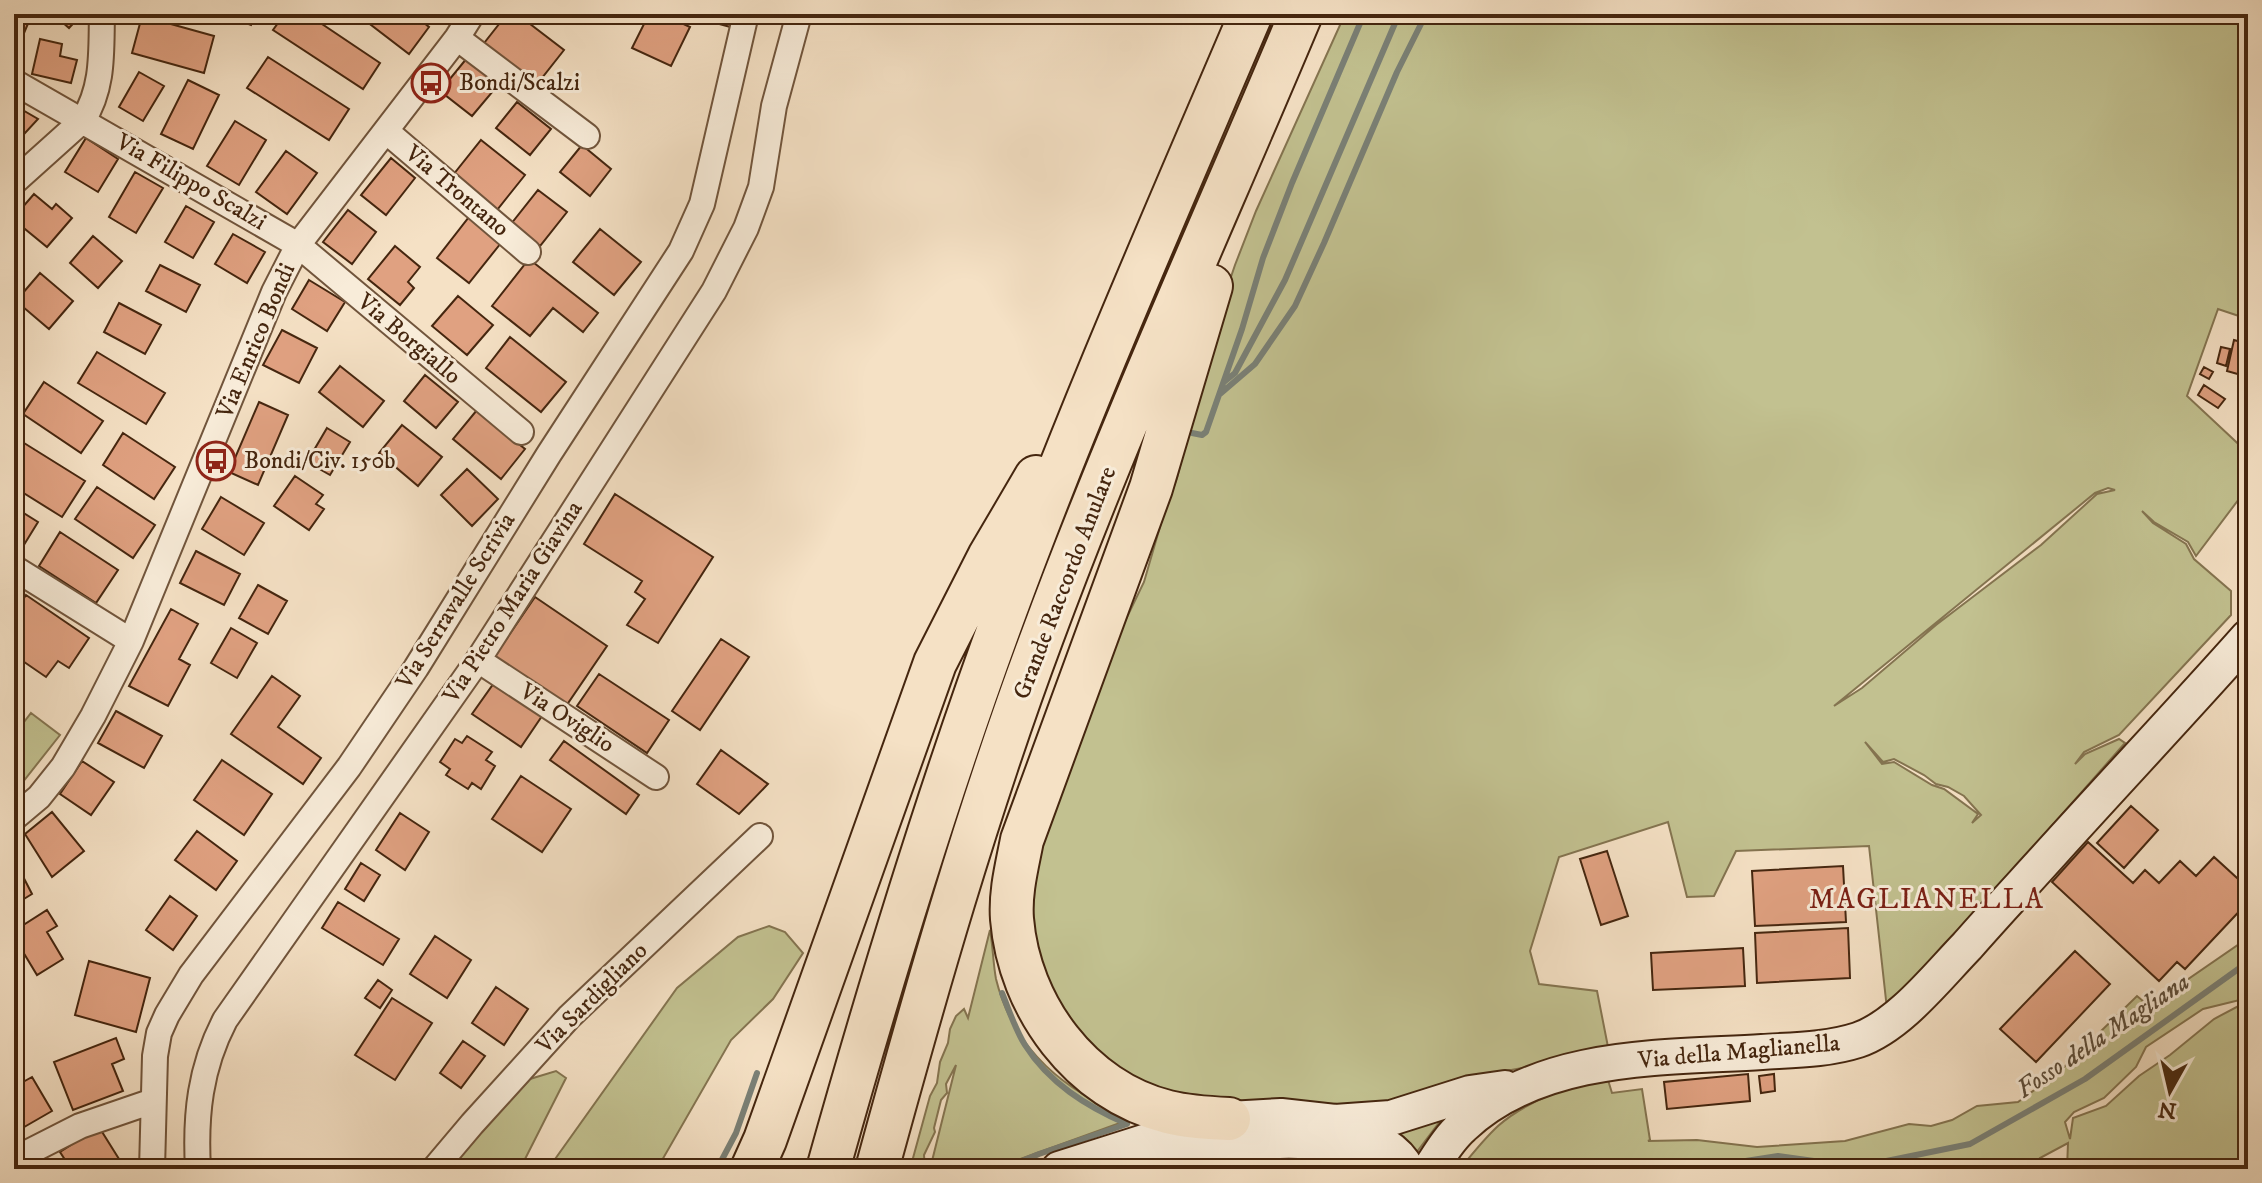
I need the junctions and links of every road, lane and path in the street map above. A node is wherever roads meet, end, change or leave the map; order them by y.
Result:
1 (102, 14) edge
2 (472, 14) edge
3 (746, 14) edge
4 (799, 14) edge
5 (1251, 14) edge
6 (1301, 14) edge
7 (457, 38) junction
8 (14, 82) edge
9 (83, 120) junction
10 (386, 131) junction
11 (587, 136) dead end
12 (1241, 155) junction
13 (14, 182) edge
14 (298, 245) junction
15 (528, 252) dead end
16 (1100, 369) junction
17 (521, 432) dead end
18 (14, 568) edge
19 (2248, 637) edge
20 (131, 641) junction
21 (478, 660) junction
22 (656, 777) dead end
23 (14, 818) edge
24 (760, 836) dead end
25 (870, 1021) junction
26 (1529, 1085) junction
27 (897, 1095) junction
28 (153, 1101) junction
29 (1229, 1119) junction
30 (1340, 1147) edge
31 (19, 1157) dead end
32 (152, 1169) edge
33 (198, 1169) edge
34 (434, 1169) edge
35 (752, 1169) edge
36 (808, 1169) edge
37 (828, 1169) edge
38 (877, 1169) edge
39 (890, 1169) edge
40 (1059, 1169) edge
41 (1144, 1169) edge
42 (1365, 1169) edge
43 (1407, 1169) edge
44 (1430, 1169) edge

1 - 9 street
2 - 7 street, Via Enrico Bondi
3 - 28 street, Via Serravalle Scrivia
4 - 21 street, Via Pietro Maria Giavina
5 - 16 highway, Grande Raccordo Anulare
6 - 12 highway, Grande Raccordo Anulare
7 - 10 street, Via Enrico Bondi
7 - 11 street
8 - 9 street, Via Filippo Scalzi
9 - 13 street
9 - 14 street, Via Filippo Scalzi
10 - 14 street, Via Enrico Bondi
10 - 15 street, Via Trontano
12 - 27 highway, Grande Raccordo Anulare
12 - 29 highway
14 - 17 street, Via Borgiallo
14 - 20 street, Via Enrico Bondi
16 - 25 highway, Grande Raccordo Anulare
16 - 35 highway
18 - 20 street
19 - 26 street, Via della Maglianella
20 - 23 street, Via Enrico Bondi
21 - 22 street, Via Oviglio
21 - 33 street, Via Pietro Maria Giavina
24 - 34 street, Via Sardigliano
25 - 36 highway
25 - 37 highway, Grande Raccordo Anulare
26 - 30 street
26 - 44 street, Via della Maglianella
27 - 38 highway, Grande Raccordo Anulare
27 - 39 highway
28 - 31 street
28 - 32 street, Via Serravalle Scrivia
29 - 30 street
29 - 40 street
30 - 41 street
30 - 42 street
30 - 43 street

